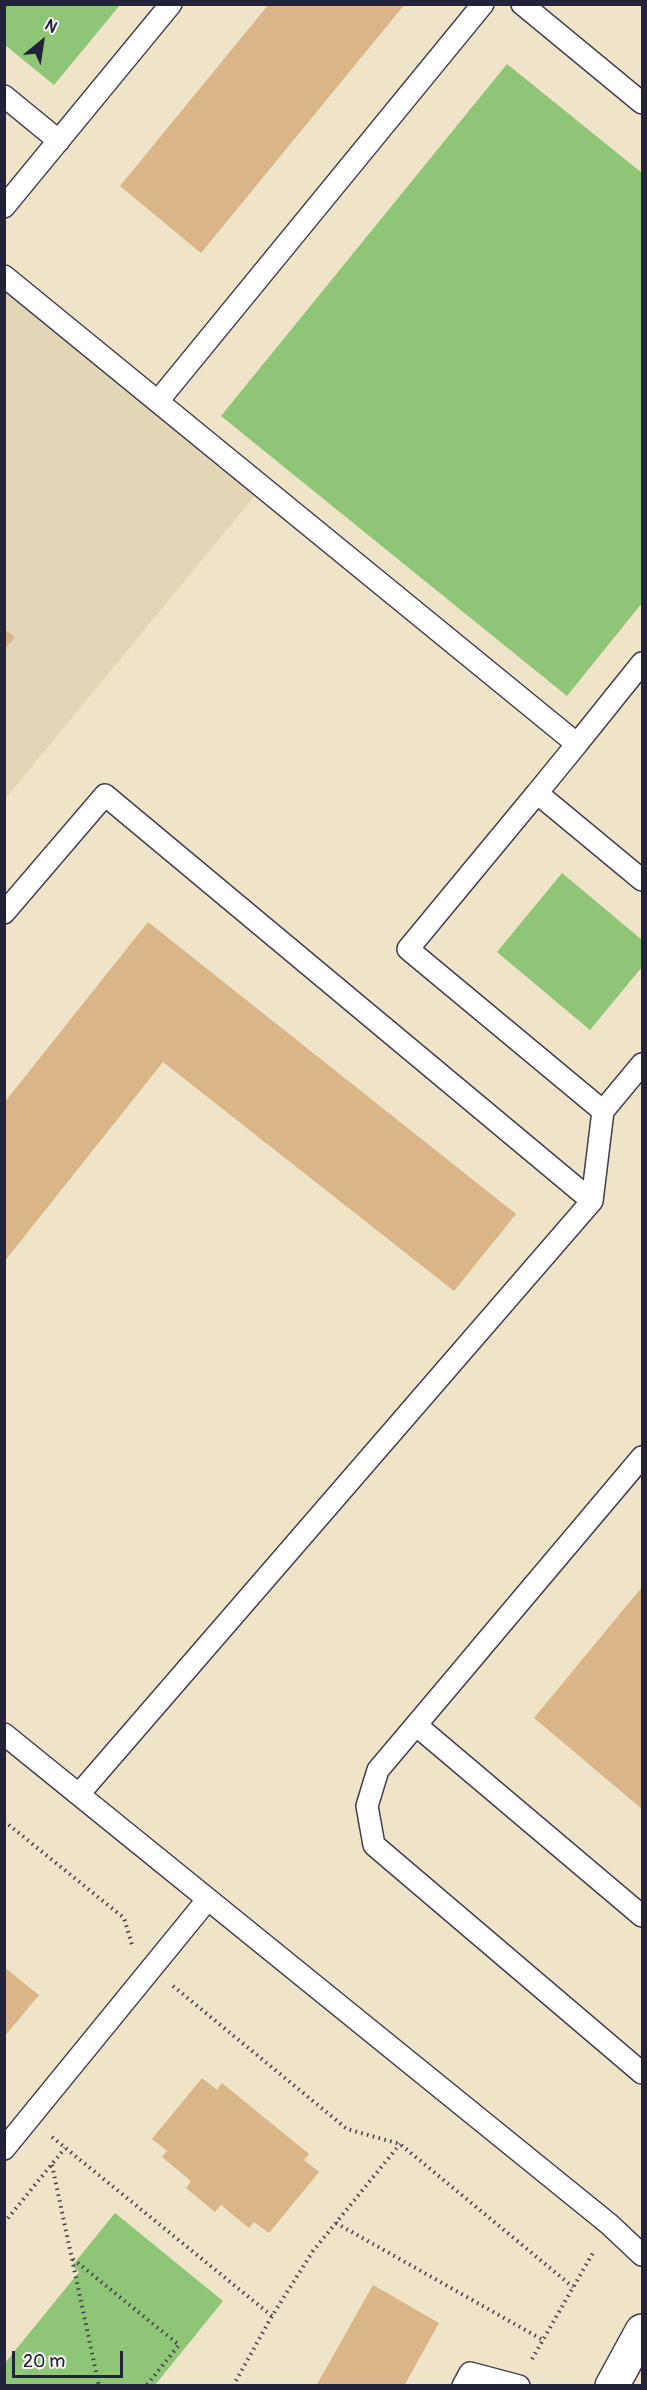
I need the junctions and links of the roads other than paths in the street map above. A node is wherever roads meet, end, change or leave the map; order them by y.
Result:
1 (171, 4) edge
2 (483, 4) edge
3 (522, 4) edge
4 (4, 96) edge
5 (642, 103) edge
6 (59, 141) junction
7 (4, 207) edge
8 (4, 276) edge
9 (158, 401) junction
10 (642, 663) edge
11 (577, 744) junction
12 (537, 793) junction
13 (642, 880) edge
14 (4, 913) edge
15 (642, 1064) edge
16 (603, 1111) junction
17 (592, 1201) junction
18 (642, 1456) edge
19 (416, 1725) junction
20 (4, 1734) edge
21 (79, 1794) junction
22 (208, 1899) junction
23 (642, 1917) edge
24 (639, 2064) edge
25 (4, 2149) edge
26 (642, 2255) edge
27 (642, 2331) edge
28 (463, 2385) edge
29 (518, 2385) edge
30 (612, 2385) edge

1 - 6 lane
2 - 9 lane
3 - 5 lane
4 - 6 lane
6 - 7 lane
8 - 9 lane
9 - 11 lane
10 - 11 lane
11 - 12 lane
12 - 13 lane
12 - 16 lane
14 - 17 lane
15 - 16 lane
16 - 17 lane
17 - 21 lane
18 - 19 lane
19 - 23 lane
19 - 24 lane
20 - 21 lane
21 - 22 lane
22 - 25 lane
22 - 26 lane
27 - 30 street
28 - 29 lane

